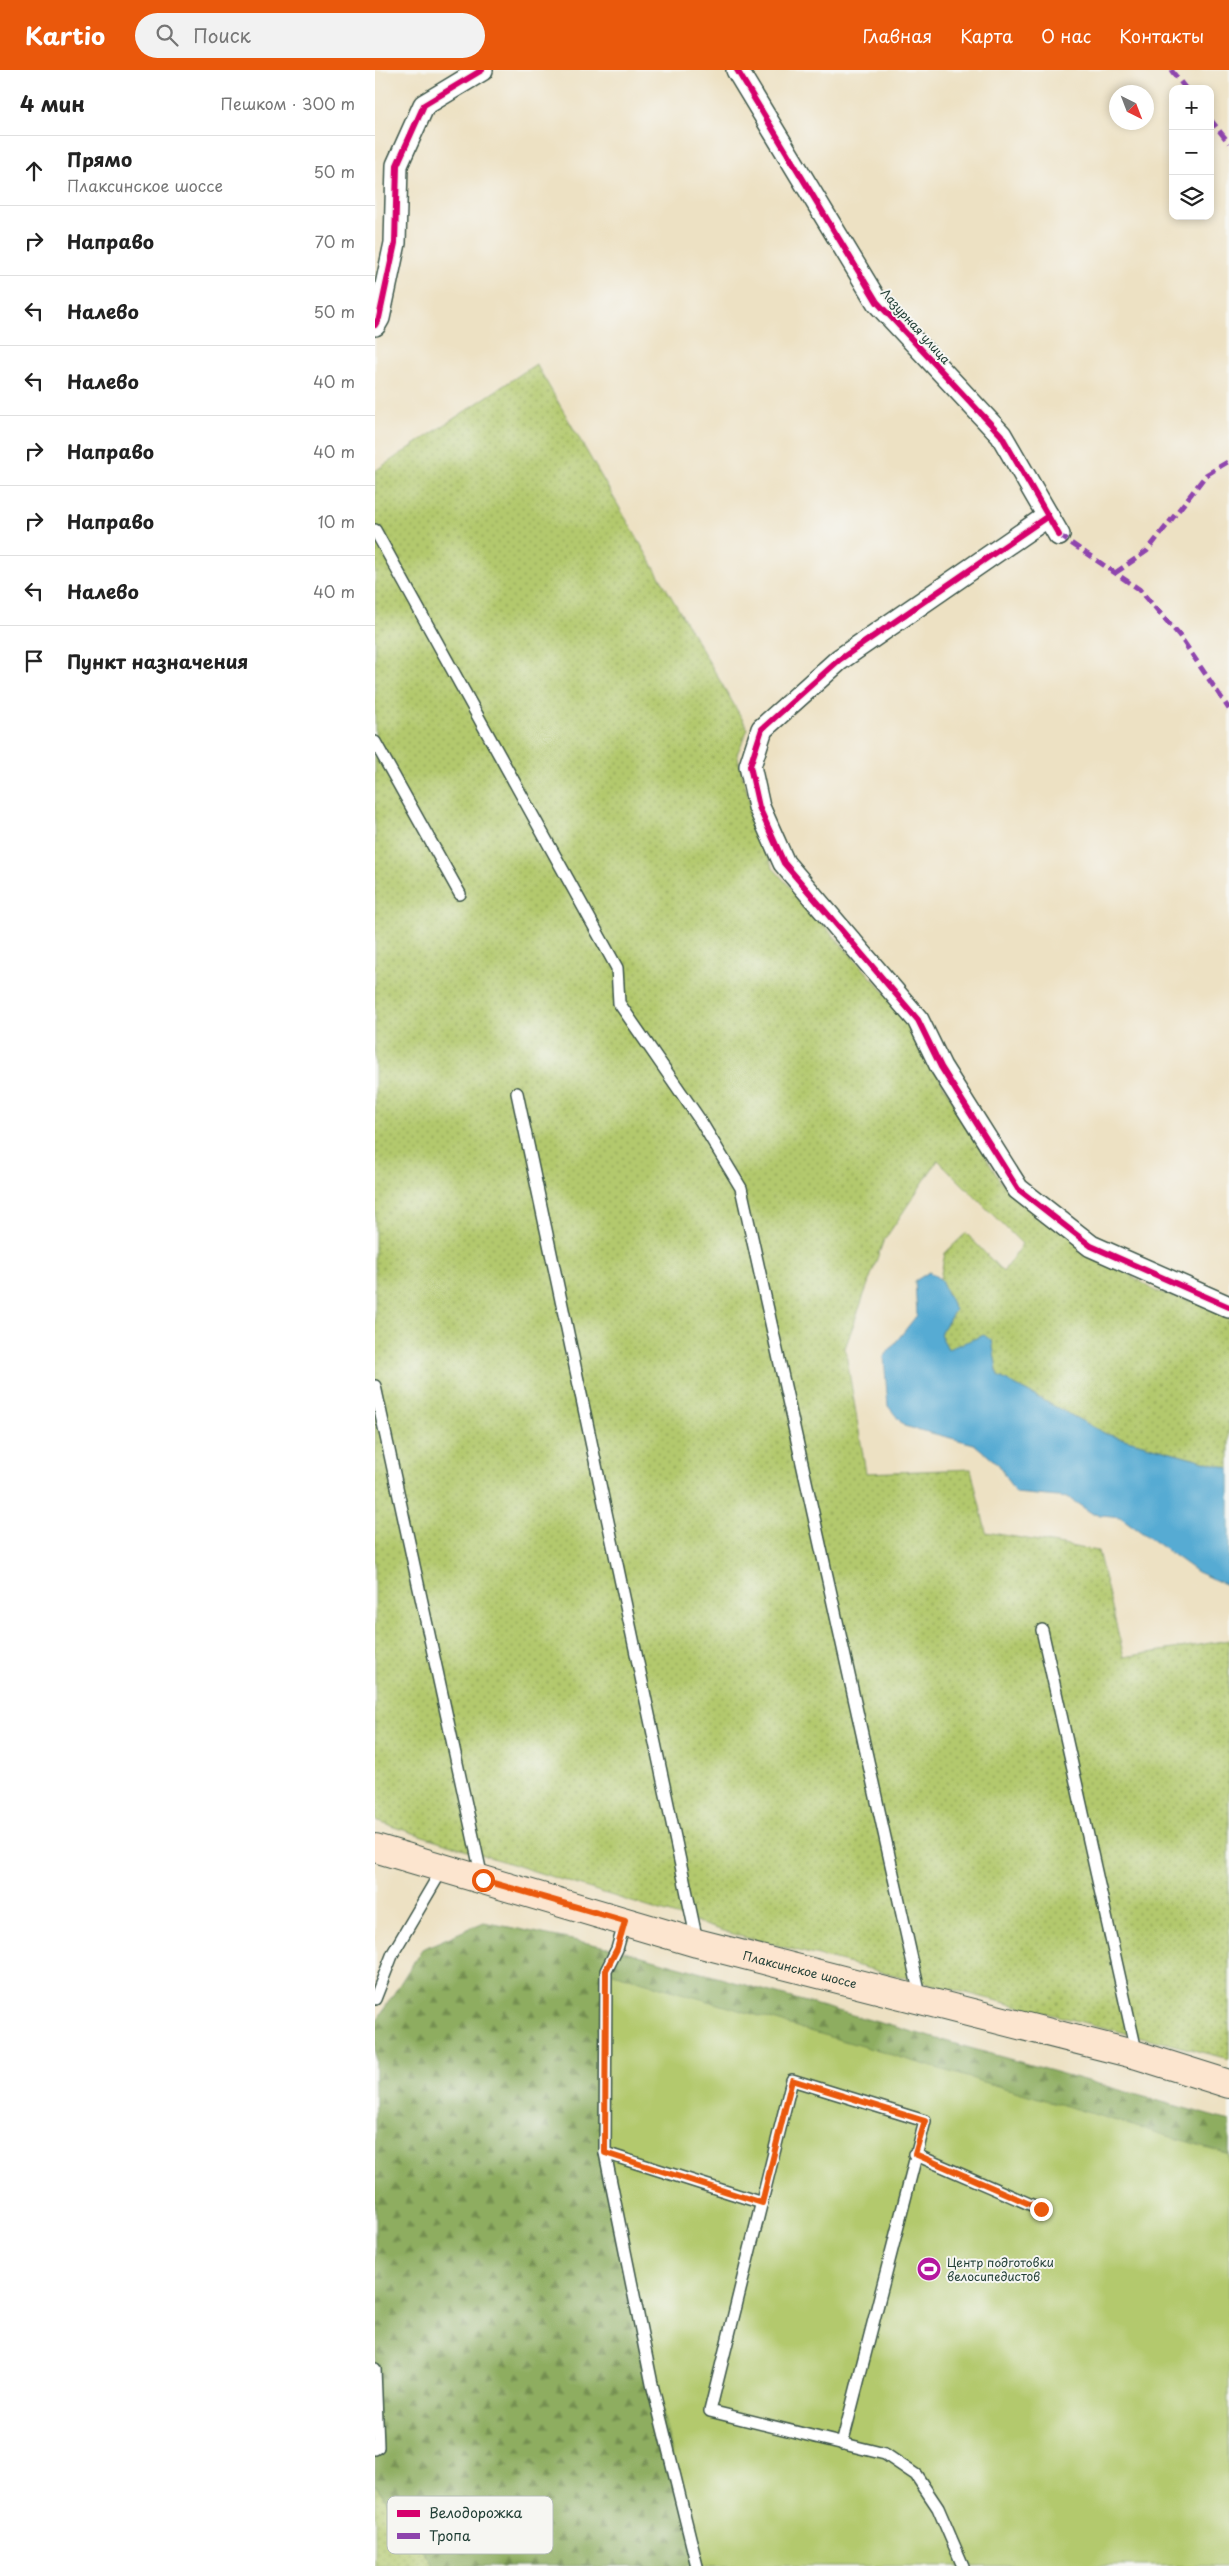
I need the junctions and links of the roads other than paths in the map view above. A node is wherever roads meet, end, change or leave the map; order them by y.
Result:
1 (482, 70) edge
2 (737, 70) edge
3 (375, 325) edge
4 (1048, 516) junction
5 (375, 530) edge
6 (1059, 535) dead end
7 (375, 742) edge
8 (460, 894) dead end
9 (517, 1093) dead end
10 (1229, 1308) edge
11 (375, 1386) edge
12 (1042, 1630) dead end
13 (375, 1848) edge
14 (443, 1868) junction
15 (483, 1880) junction
16 (625, 1921) junction
17 (697, 1943) junction
18 (375, 1999) edge
19 (921, 2000) junction
20 (1137, 2055) junction
21 (1229, 2084) edge
22 (605, 2153) junction
23 (915, 2154) junction
24 (762, 2203) junction
25 (1041, 2209) dead end
26 (375, 2369) edge
27 (842, 2444) junction
28 (375, 2449) edge
29 (697, 2566) edge
30 (963, 2566) edge

1 - 3 street
2 - 4 street, Лазурная улица
4 - 6 street, Лазурная улица
4 - 10 street
5 - 19 lane
7 - 8 lane
9 - 17 lane
11 - 15 lane
12 - 20 lane
13 - 14 main road, Плаксинское шоссе
14 - 15 main road, Плаксинское шоссе
14 - 18 lane
15 - 16 main road, Плаксинское шоссе
16 - 17 main road, Плаксинское шоссе
16 - 22 lane
17 - 19 main road, Плаксинское шоссе
19 - 20 main road, Плаксинское шоссе
20 - 21 main road, Плаксинское шоссе
22 - 24 lane
22 - 29 lane
23 - 24 lane
23 - 25 lane
23 - 27 lane
24 - 27 lane
26 - 28 lane
27 - 30 lane

